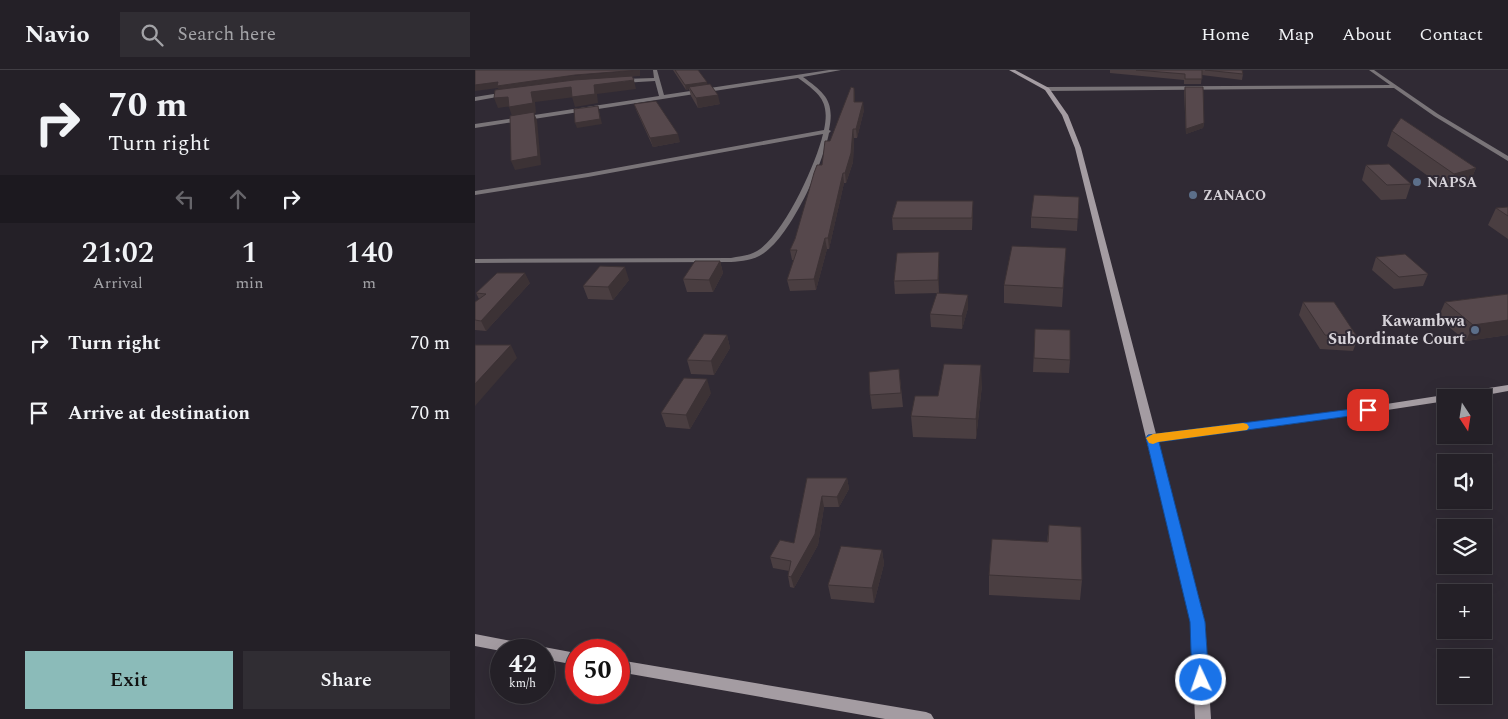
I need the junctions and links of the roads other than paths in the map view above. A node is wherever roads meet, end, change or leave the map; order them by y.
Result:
1 (655, 70) edge
2 (839, 70) edge
3 (1011, 70) edge
4 (1371, 70) edge
5 (799, 76) junction
6 (657, 79) junction
7 (615, 81) edge
8 (1394, 87) junction
9 (1047, 88) junction
10 (514, 93) edge
11 (662, 98) junction
12 (475, 99) edge
13 (475, 126) edge
14 (828, 131) junction
15 (1508, 159) edge
16 (475, 193) edge
17 (475, 261) edge
18 (1508, 388) edge
19 (1493, 390) edge
20 (1437, 400) edge
21 (1153, 438) junction
22 (475, 640) edge
23 (490, 643) edge
24 (630, 668) edge
25 (926, 719) edge
26 (1203, 719) edge

1 - 6 street
2 - 5 street
3 - 9 main road
4 - 8 street
5 - 11 street
5 - 14 street
6 - 7 street
6 - 11 street
8 - 9 street
8 - 15 street
9 - 21 main road
10 - 12 street
11 - 13 street
14 - 16 street
14 - 17 street
18 - 19 main road
20 - 21 main road
21 - 26 main road
22 - 23 main road
24 - 25 main road

